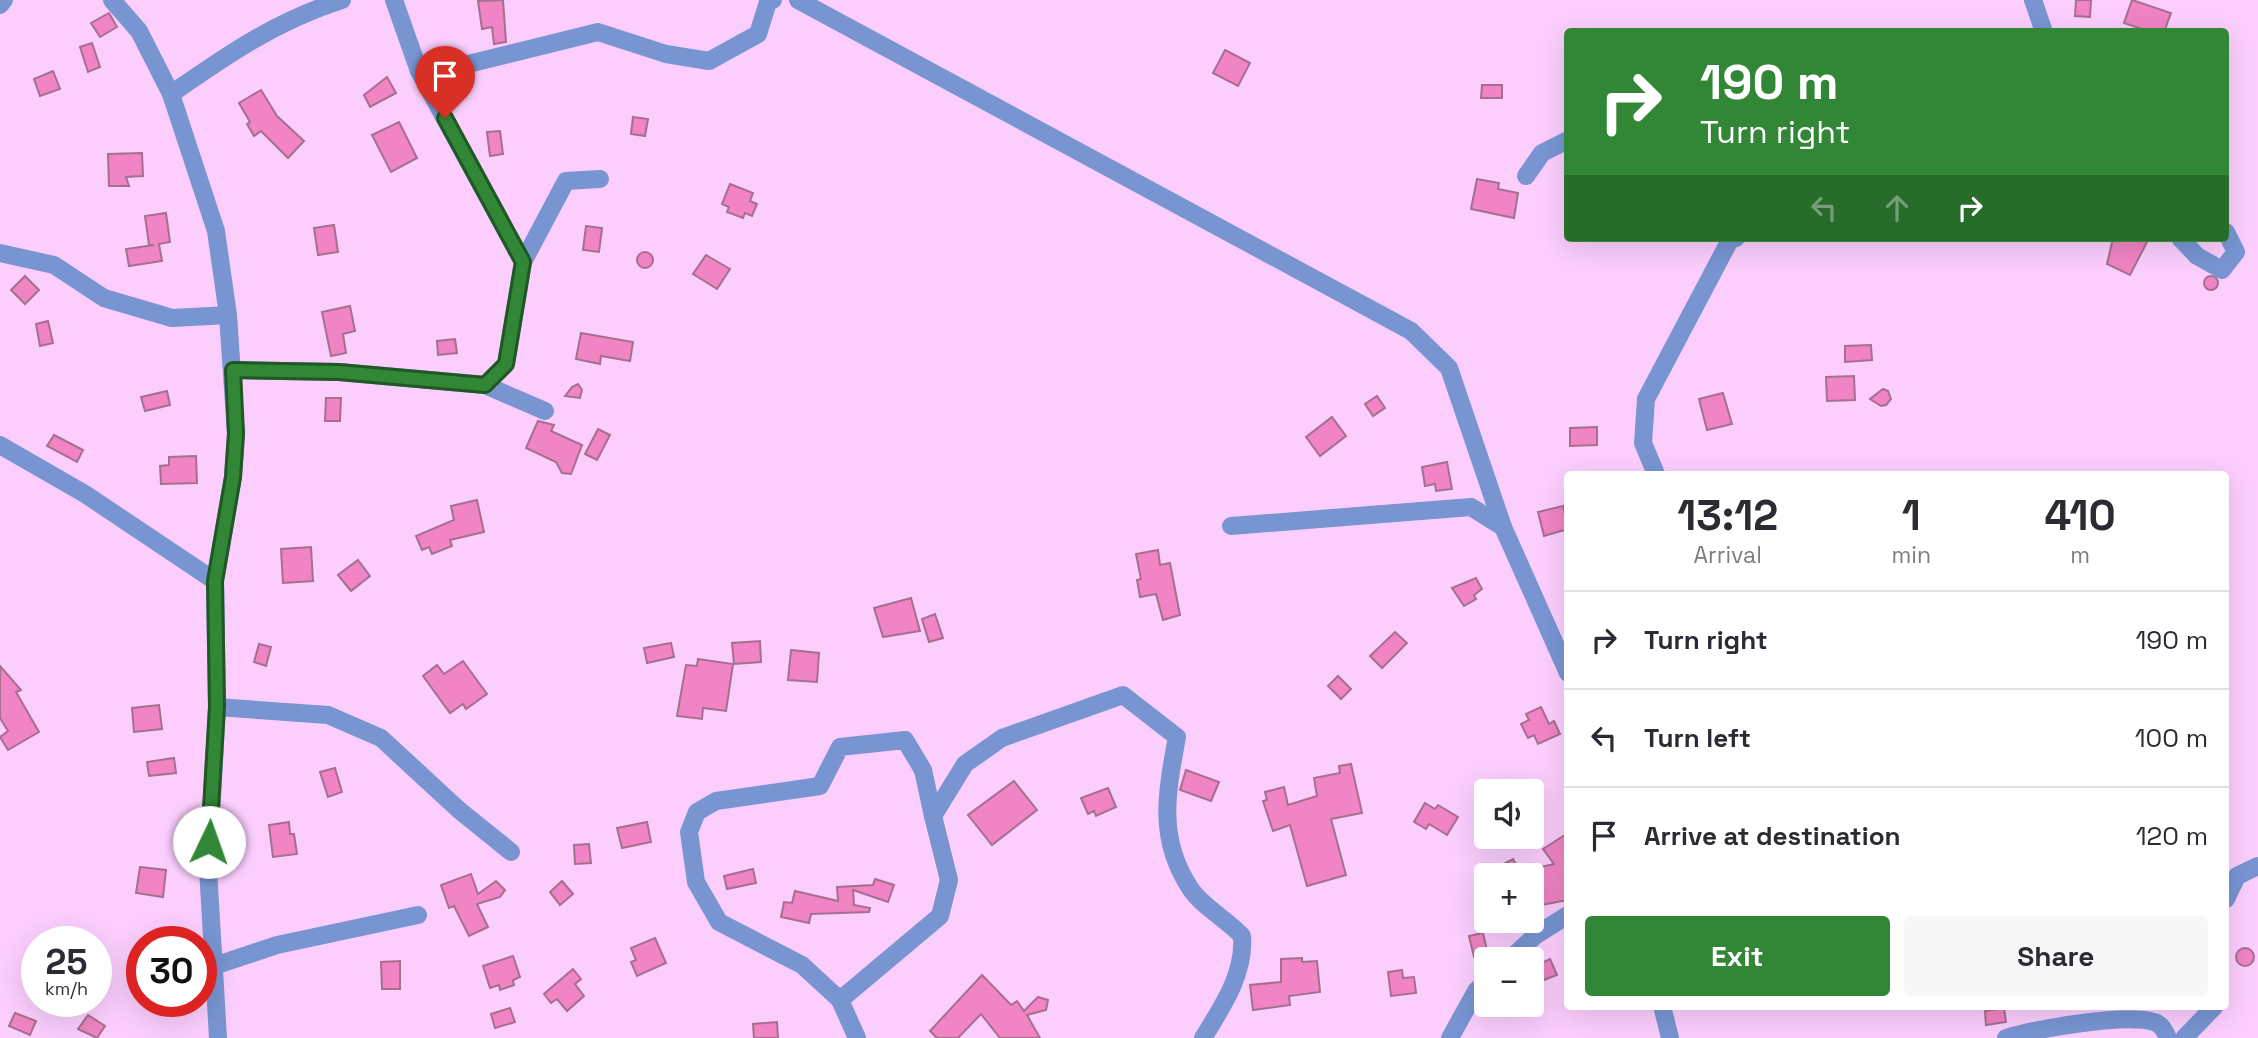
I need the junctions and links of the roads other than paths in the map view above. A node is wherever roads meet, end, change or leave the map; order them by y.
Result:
1 (4, 0) edge
2 (112, 0) edge
3 (342, 0) edge
4 (394, 0) edge
5 (773, 0) edge
6 (798, 0) edge
7 (2033, 0) edge
8 (0, 5) edge
9 (2043, 28) edge
10 (419, 71) junction
11 (171, 94) junction
12 (1564, 142) edge
13 (1525, 176) dead end
14 (600, 179) dead end
15 (2229, 233) edge
16 (1730, 242) edge
17 (2184, 242) edge
18 (0, 253) edge
19 (523, 262) junction
20 (228, 315) junction
21 (233, 370) junction
22 (485, 385) junction
23 (545, 411) dead end
24 (0, 446) edge
25 (1655, 471) edge
26 (1231, 526) dead end
27 (1503, 527) junction
28 (215, 581) junction
29 (1564, 664) edge
30 (217, 707) junction
31 (933, 816) junction
32 (512, 852) dead end
33 (2258, 866) edge
34 (2229, 893) edge
35 (418, 915) dead end
36 (1564, 918) edge
37 (212, 926) edge
38 (1523, 947) edge
39 (217, 965) edge
40 (1474, 995) edge
41 (839, 1000) junction
42 (1663, 1010) edge
43 (2211, 1010) edge
44 (217, 1017) edge
45 (218, 1038) edge
46 (857, 1038) edge
47 (1203, 1038) edge
48 (1450, 1038) edge
49 (1670, 1038) edge
50 (2006, 1038) edge
51 (2168, 1038) edge
52 (2185, 1038) edge

1 - 8 street
2 - 11 street
3 - 11 street
4 - 10 street
5 - 10 street
6 - 27 street
7 - 9 street
10 - 19 street
11 - 20 street
12 - 13 street
14 - 19 street
15 - 17 street
16 - 25 street
18 - 20 street
19 - 22 street
20 - 21 street
21 - 22 street
21 - 28 street
22 - 23 street
24 - 28 street
26 - 27 street
27 - 29 street
28 - 30 street
30 - 32 street
30 - 37 street
31 - 41 street
31 - 41 street
31 - 47 street
33 - 34 street
35 - 39 street
36 - 38 street
40 - 48 street
41 - 46 street
42 - 49 street
43 - 52 street
44 - 45 street
50 - 51 street

